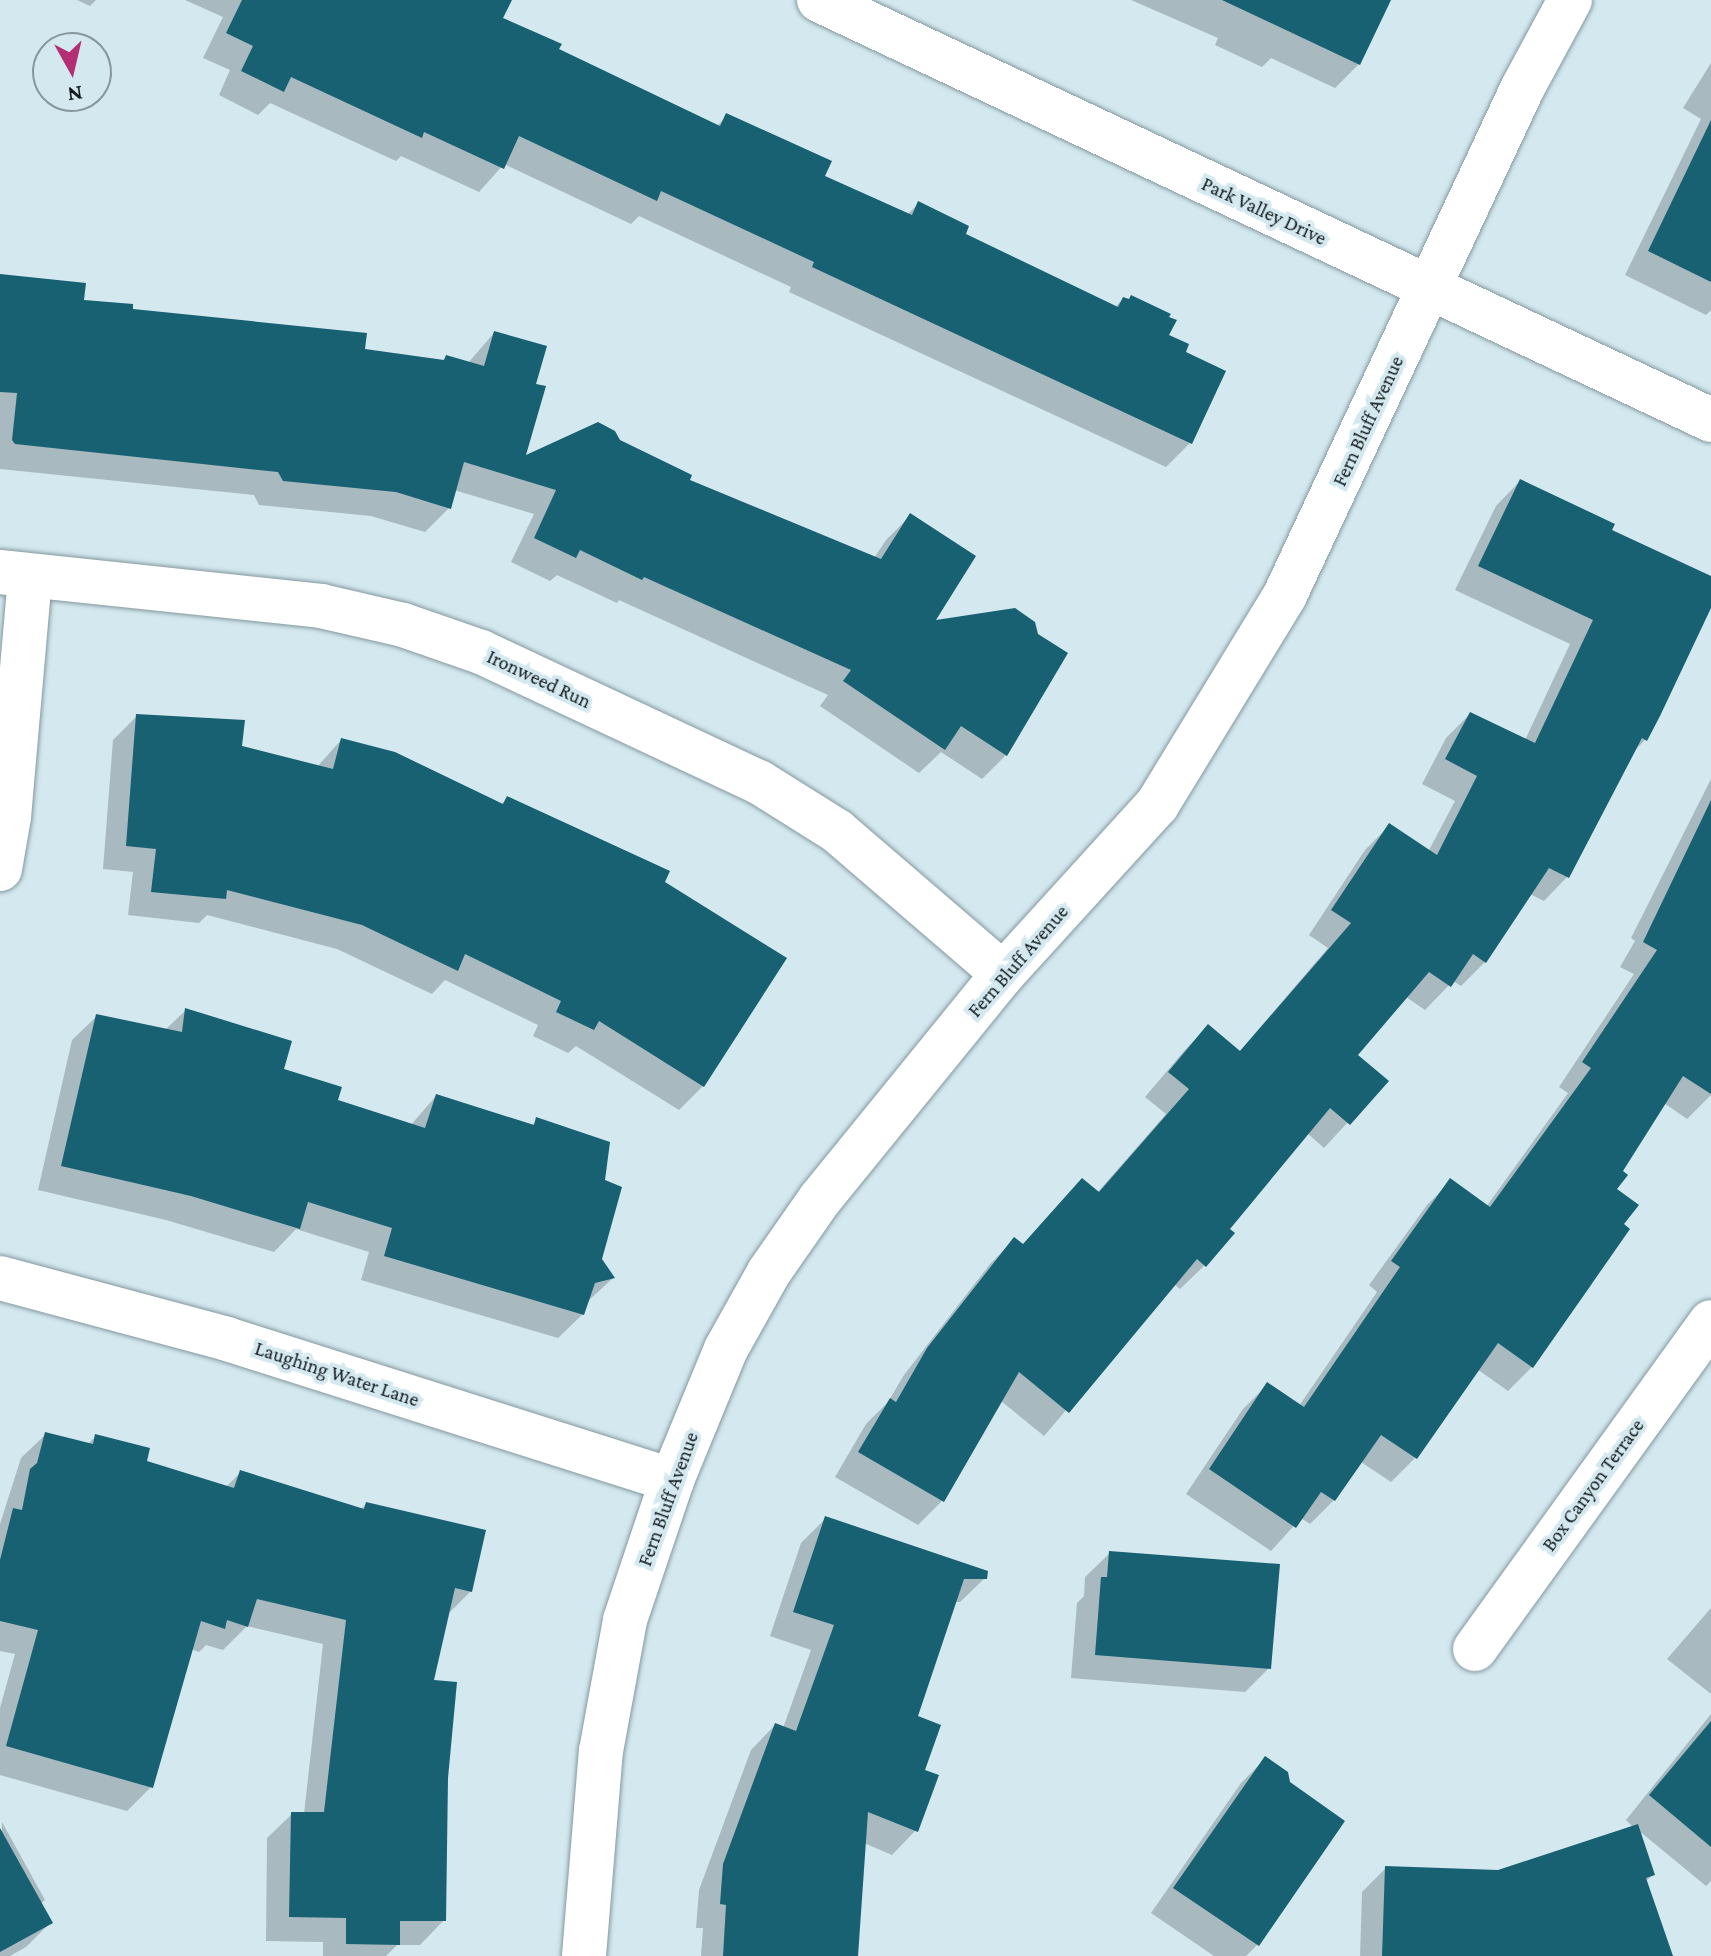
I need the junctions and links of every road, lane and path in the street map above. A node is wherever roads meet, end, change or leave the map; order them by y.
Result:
1 (819, 0) edge
2 (1570, 0) edge
3 (1430, 289) junction
4 (1711, 420) edge
5 (15, 574) edge
6 (0, 869) edge
7 (1003, 974) junction
8 (0, 1278) edge
9 (1711, 1322) edge
10 (672, 1480) junction
11 (1475, 1649) dead end
12 (584, 1956) edge

1 - 3 street, Park Valley Drive
2 - 3 street, Fern Bluff Avenue
3 - 4 street, Park Valley Drive
3 - 7 street, Fern Bluff Avenue
5 - 6 street
5 - 7 street, Ironweed Run
7 - 10 street, Fern Bluff Avenue
8 - 10 street, Laughing Water Lane
9 - 11 street, Box Canyon Terrace
10 - 12 street, Fern Bluff Avenue

